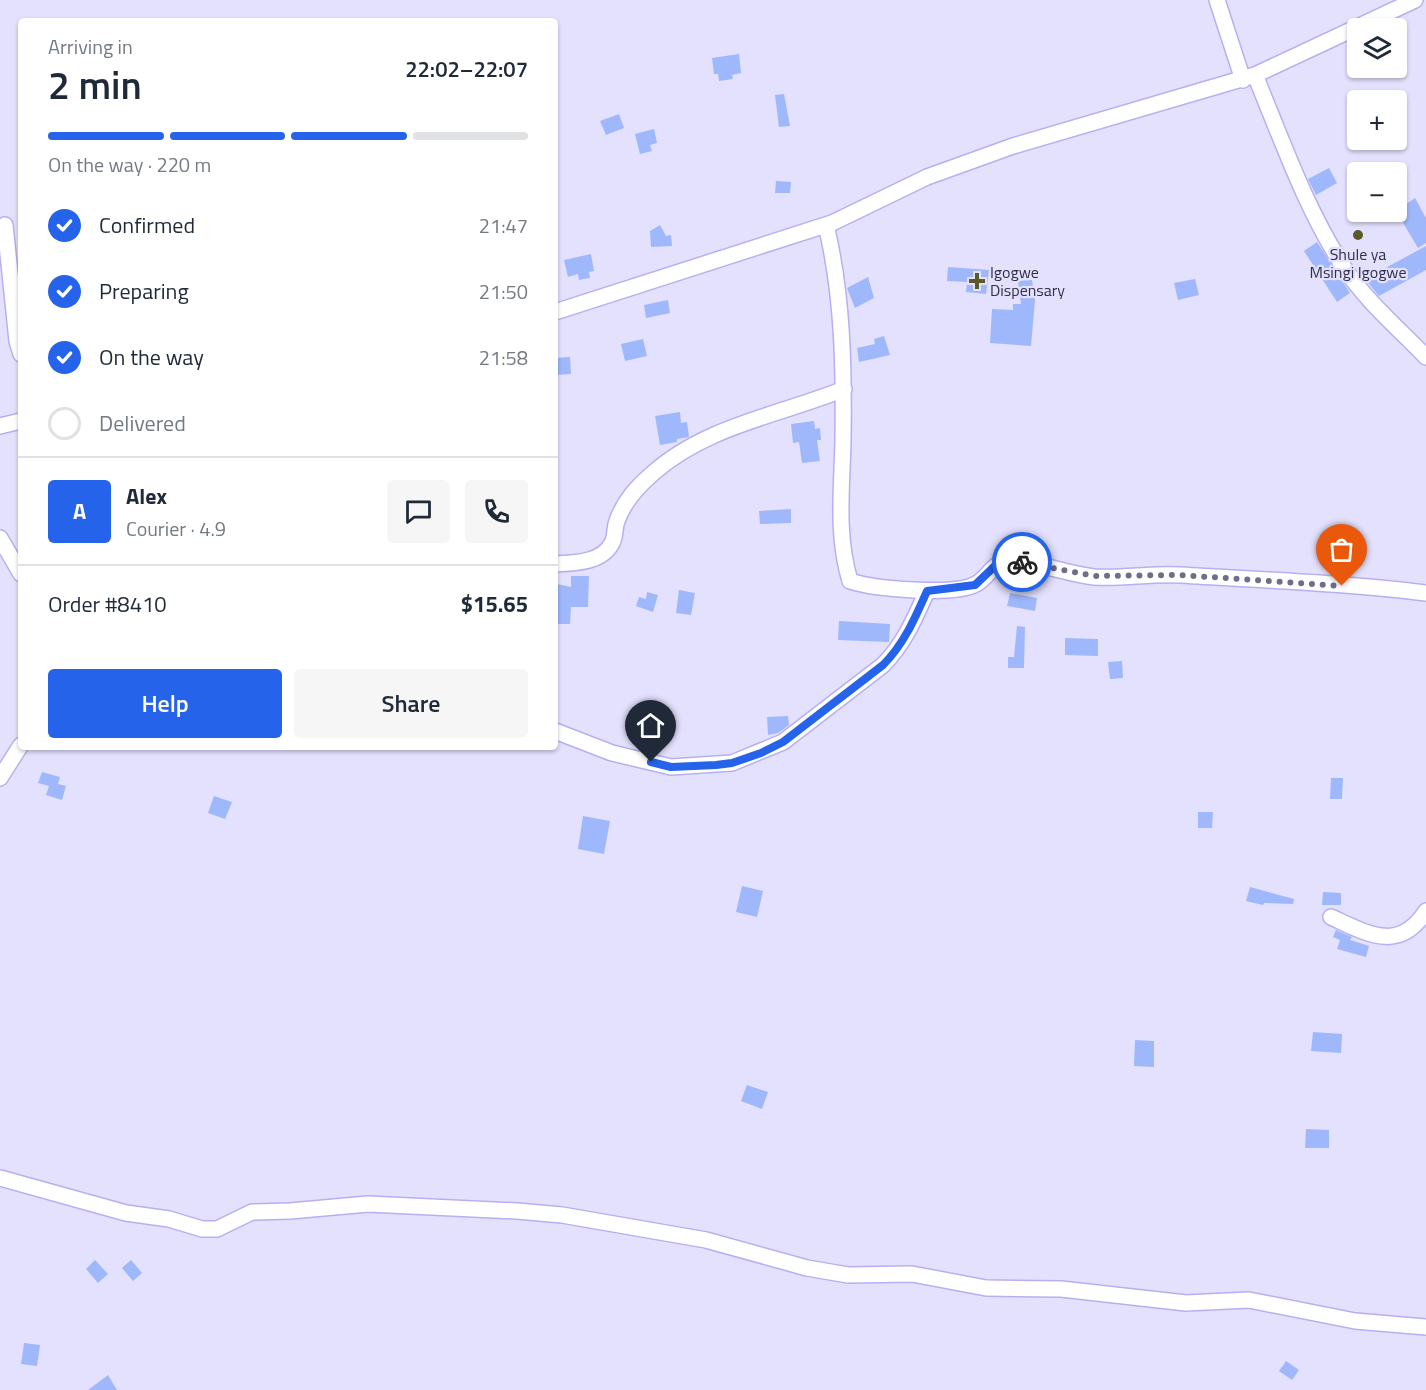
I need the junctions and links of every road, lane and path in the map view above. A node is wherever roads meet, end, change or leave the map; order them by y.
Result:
1 (1217, 0) edge
2 (1415, 0) edge
3 (1249, 77) junction
4 (5, 225) dead end
5 (826, 225) junction
6 (558, 311) edge
7 (18, 344) edge
8 (1426, 357) edge
9 (844, 389) junction
10 (18, 422) edge
11 (0, 426) edge
12 (0, 538) edge
13 (558, 564) edge
14 (18, 569) edge
15 (927, 591) junction
16 (1426, 593) edge
17 (558, 732) edge
18 (18, 750) edge
19 (0, 778) edge
20 (1426, 911) edge
21 (1331, 917) dead end
22 (0, 1178) edge
23 (1426, 1327) edge

1 - 3 street
2 - 3 street
3 - 5 street
3 - 8 street
4 - 7 street
5 - 6 street
5 - 9 street
9 - 13 street
9 - 15 street
10 - 11 street
12 - 14 street
15 - 16 street
15 - 17 street
18 - 19 street
20 - 21 street
22 - 23 street

